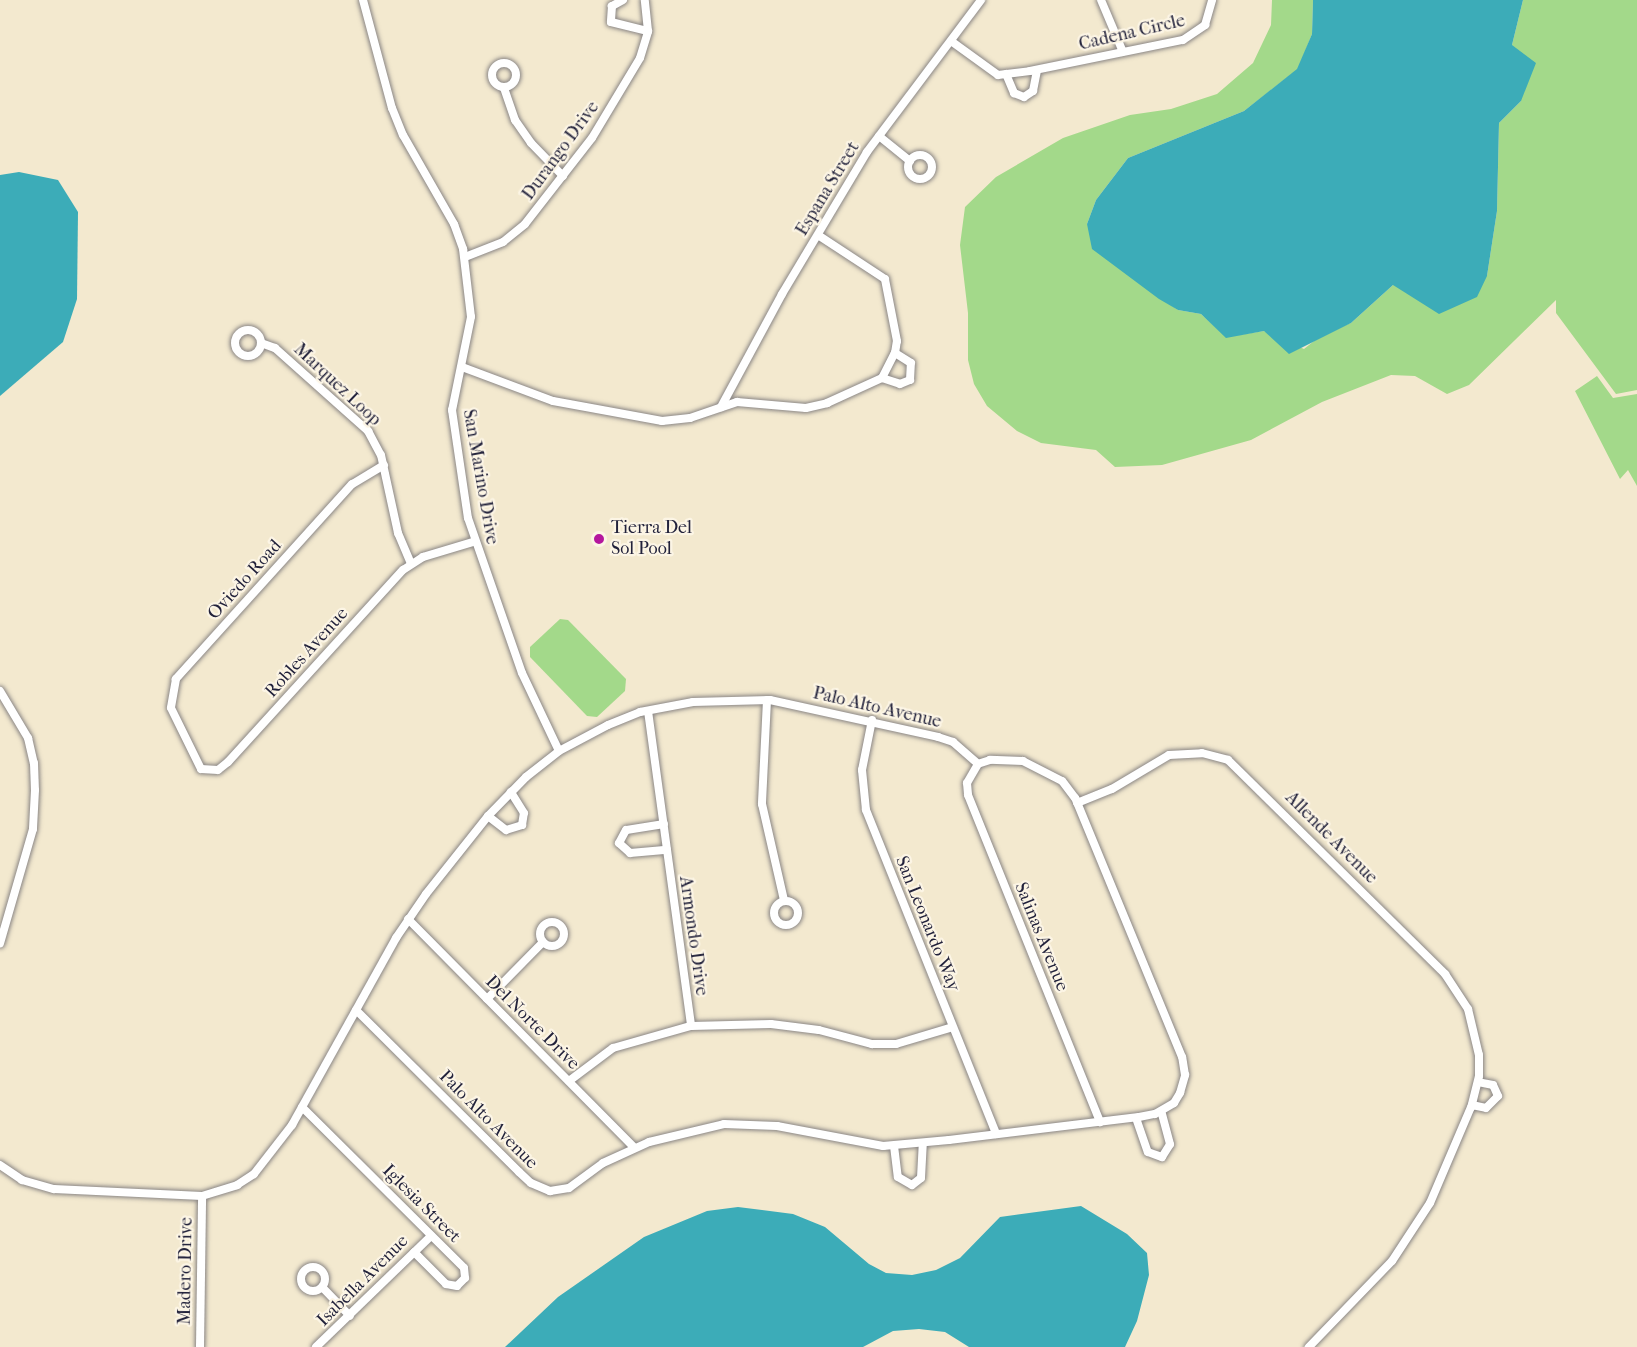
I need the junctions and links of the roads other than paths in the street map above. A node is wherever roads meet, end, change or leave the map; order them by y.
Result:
1 (363, 0) edge
2 (623, 0) edge
3 (645, 0) edge
4 (981, 0) edge
5 (1101, 0) edge
6 (1212, 0) edge
7 (648, 31) junction
8 (951, 40) junction
9 (1123, 52) junction
10 (1037, 70) junction
11 (1006, 74) junction
12 (504, 88) dead end
13 (879, 136) junction
14 (910, 160) dead end
15 (563, 176) junction
16 (818, 235) junction
17 (465, 256) junction
18 (261, 343) dead end
19 (895, 353) junction
20 (462, 367) junction
21 (882, 378) junction
22 (721, 407) junction
23 (384, 465) junction
24 (473, 542) junction
25 (411, 563) junction
26 (0, 691) edge
27 (767, 700) junction
28 (648, 711) junction
29 (872, 720) junction
30 (183, 736) joint
31 (560, 751) junction
32 (978, 764) junction
33 (511, 792) junction
34 (1077, 803) junction
35 (488, 816) junction
36 (664, 824) junction
37 (667, 850) junction
38 (784, 900) dead end
39 (408, 919) junction
40 (543, 942) dead end
41 (0, 943) edge
42 (487, 999) junction
43 (356, 1010) junction
44 (691, 1026) junction
45 (953, 1028) junction
46 (569, 1081) junction
47 (1478, 1082) junction
48 (1472, 1105) junction
49 (302, 1107) junction
50 (1161, 1111) junction
51 (1136, 1118) junction
52 (1100, 1122) junction
53 (996, 1134) junction
54 (923, 1143) junction
55 (894, 1146) junction
56 (634, 1148) junction
57 (0, 1165) edge
58 (202, 1196) junction
59 (431, 1236) junction
60 (414, 1252) junction
61 (322, 1287) dead end
62 (350, 1316) junction
63 (200, 1347) edge
64 (316, 1347) edge
65 (1309, 1347) edge

1 - 17 street, San Marino Drive
2 - 7 street
3 - 7 street, Durango Drive
4 - 8 street, Espana Street
5 - 9 street
6 - 9 street, Cadena Circle
7 - 15 street, Durango Drive
8 - 11 street
8 - 13 street, Espana Street
9 - 10 street, Cadena Circle
10 - 11 street, Cadena Circle
10 - 11 street
12 - 15 street
13 - 14 street
13 - 16 street, Espana Street
15 - 17 street, Durango Drive
16 - 19 street
16 - 22 street, Espana Street
17 - 20 street, San Marino Drive
18 - 23 street, Marquez Loop
19 - 21 street
19 - 21 street
20 - 22 street
20 - 24 street, San Marino Drive
21 - 22 street
23 - 25 street, Marquez Loop
23 - 30 street, Oviedo Road
24 - 25 street, Robles Avenue
24 - 31 street, San Marino Drive
25 - 30 street, Robles Avenue
26 - 41 street
27 - 28 street, Palo Alto Avenue
27 - 29 street, Palo Alto Avenue
27 - 38 street
28 - 31 street, Palo Alto Avenue
28 - 36 street, Armondo Drive
29 - 32 street, Palo Alto Avenue
29 - 45 street, San Leonardo Way
31 - 33 street, Palo Alto Avenue
32 - 34 street
32 - 52 street, Salinas Avenue
33 - 35 street, Palo Alto Avenue
33 - 35 street
34 - 47 street, Allende Avenue
34 - 50 street
35 - 39 street, Palo Alto Avenue
36 - 37 street, Armondo Drive
36 - 37 street
37 - 44 street, Armondo Drive
39 - 42 street, Del Norte Drive
39 - 43 street, Palo Alto Avenue
40 - 42 street
42 - 46 street, Del Norte Drive
43 - 49 street, Palo Alto Avenue
43 - 56 street, Palo Alto Avenue
44 - 45 street
44 - 46 street
45 - 53 street, San Leonardo Way
46 - 56 street, Del Norte Drive
47 - 48 street, Allende Avenue
47 - 48 street
48 - 65 street, Allende Avenue
49 - 58 street, Palo Alto Avenue
49 - 59 street, Iglesia Street
50 - 51 street, Palo Alto Avenue
50 - 51 street
51 - 52 street, Palo Alto Avenue
52 - 53 street, Palo Alto Avenue
53 - 54 street, Palo Alto Avenue
54 - 55 street, Palo Alto Avenue
54 - 55 street
55 - 56 street, Palo Alto Avenue
57 - 58 street, Palo Alto Avenue
58 - 63 street, Madero Drive
59 - 60 street, Isabella Avenue
59 - 60 street, Iglesia Street
60 - 62 street, Isabella Avenue
61 - 62 street
62 - 64 street, Isabella Avenue

